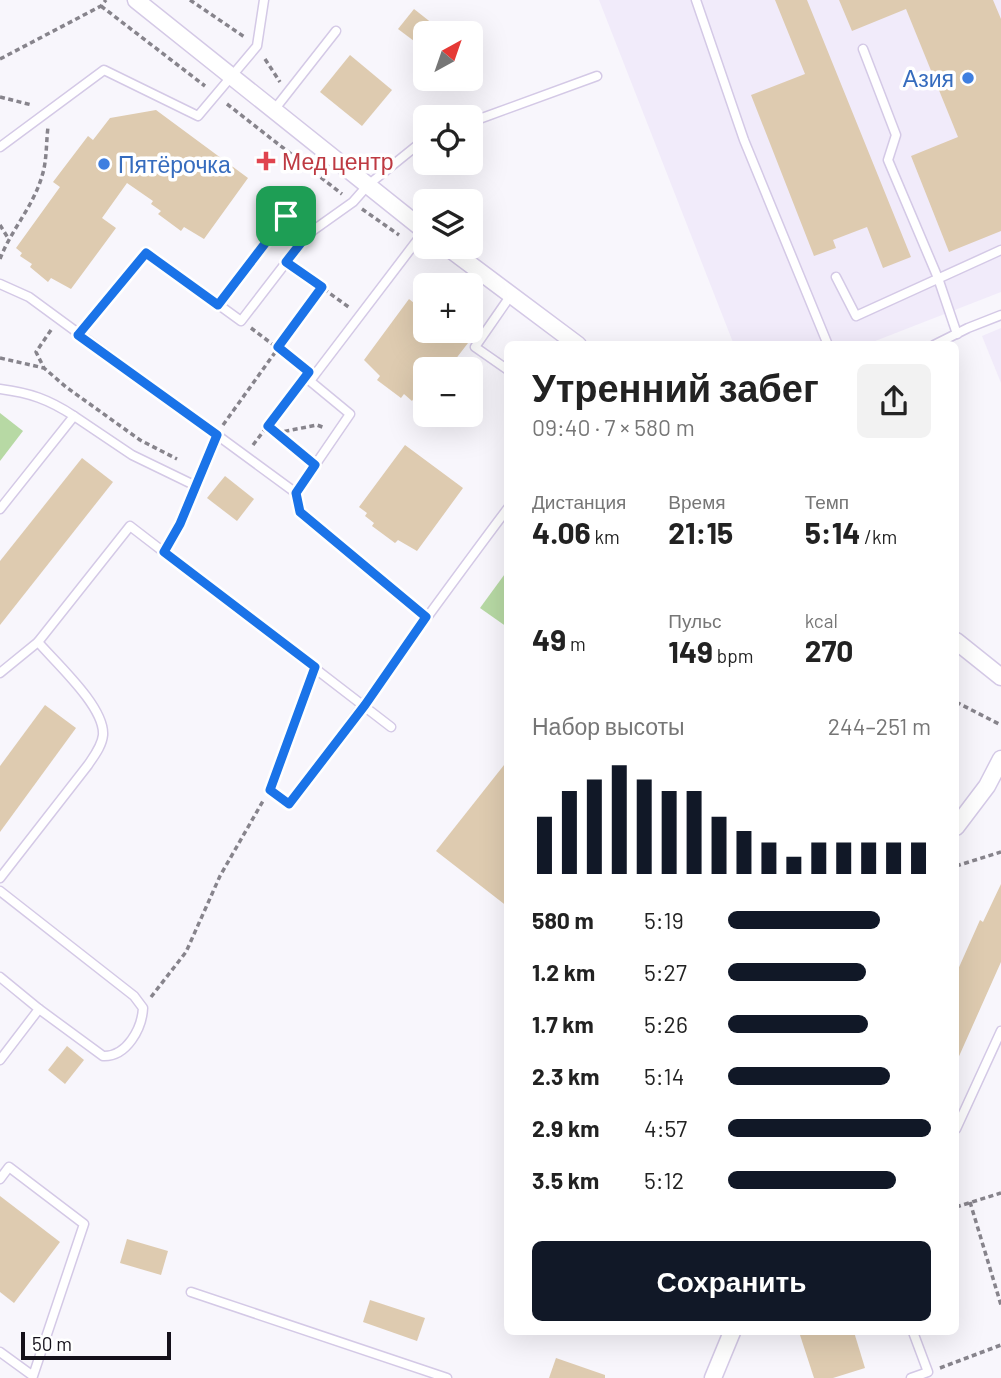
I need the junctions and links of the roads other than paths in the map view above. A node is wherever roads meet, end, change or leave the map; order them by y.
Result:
1 (136, 0) edge
2 (264, 0) edge
3 (696, 0) edge
4 (337, 31) dead end
5 (863, 49) dead end
6 (597, 76) dead end
7 (232, 77) junction
8 (274, 110) junction
9 (483, 118) edge
10 (0, 147) edge
11 (413, 149) edge
12 (368, 185) junction
13 (413, 221) edge
14 (308, 234) junction
15 (413, 247) edge
16 (1001, 250) edge
17 (463, 259) edge
18 (836, 277) dead end
19 (938, 278) junction
20 (0, 284) edge
21 (511, 295) junction
22 (218, 305) junction
23 (1001, 315) edge
24 (957, 334) junction
25 (78, 335) junction
26 (573, 341) edge
27 (826, 341) edge
28 (942, 341) edge
29 (504, 367) edge
30 (0, 389) edge
31 (74, 416) junction
32 (217, 435) junction
33 (296, 493) junction
34 (0, 509) edge
35 (504, 513) edge
36 (426, 617) junction
37 (38, 642) junction
38 (959, 643) edge
39 (315, 667) junction
40 (0, 673) edge
41 (1001, 677) edge
42 (365, 705) junction
43 (391, 727) dead end
44 (1001, 759) edge
45 (959, 823) edge
46 (0, 878) edge
47 (0, 891) edge
48 (0, 977) edge
49 (39, 1009) junction
50 (1001, 1031) edge
51 (0, 1060) edge
52 (959, 1122) edge
53 (0, 1179) edge
54 (191, 1292) dead end
55 (731, 1335) edge
56 (914, 1335) edge
57 (0, 1352) edge
58 (447, 1378) edge
59 (713, 1378) edge
60 (911, 1378) edge

1 - 7 street
2 - 7 lane
3 - 27 lane
4 - 8 lane
5 - 19 lane
6 - 9 lane
7 - 8 street
7 - 10 lane
8 - 12 street
11 - 12 lane
12 - 13 street
12 - 14 lane
14 - 22 lane
14 - 22 lane
15 - 33 lane
16 - 19 lane
17 - 21 street
18 - 19 lane
19 - 24 lane
20 - 25 lane
21 - 26 street
21 - 29 lane
22 - 25 lane
23 - 24 lane
24 - 28 lane
25 - 32 lane
30 - 31 lane
31 - 32 lane
31 - 34 lane
32 - 33 lane
33 - 36 lane
35 - 36 lane
36 - 42 lane
37 - 39 lane
37 - 40 lane
37 - 46 lane
38 - 41 street
39 - 42 lane
39 - 42 lane
42 - 43 lane
44 - 45 street
47 - 49 lane
48 - 49 lane
49 - 51 lane
50 - 52 lane
53 - 57 lane
54 - 58 lane
55 - 59 street
56 - 60 lane

